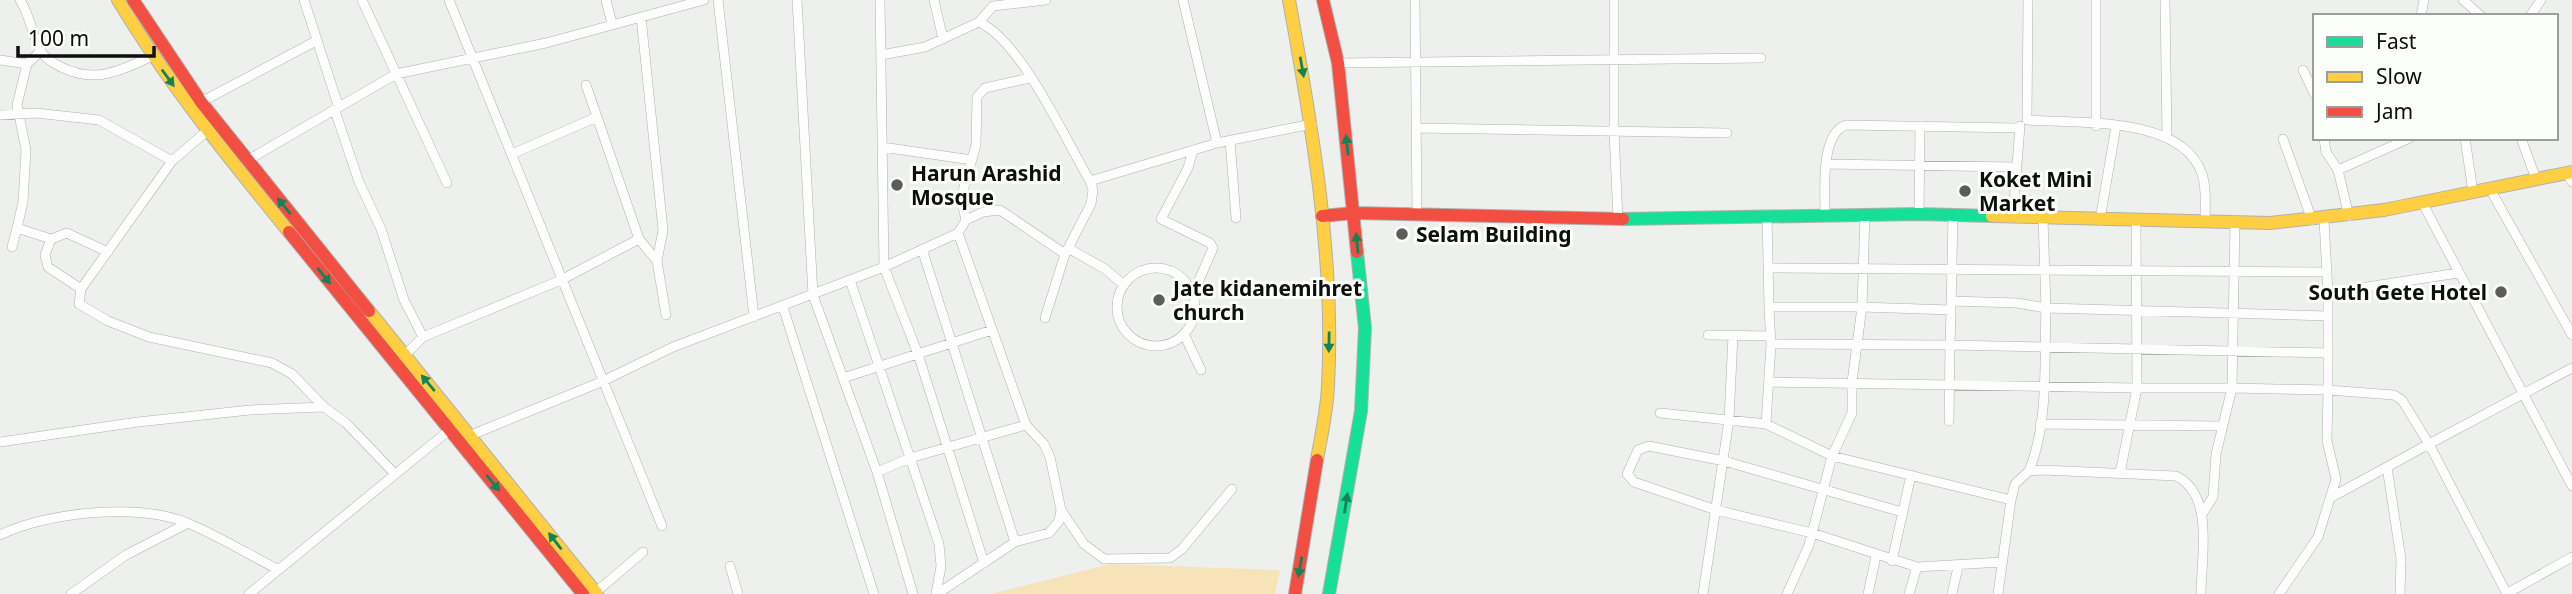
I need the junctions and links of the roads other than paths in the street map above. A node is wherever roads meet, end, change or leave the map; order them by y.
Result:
1 (20, 0) edge
2 (118, 0) edge
3 (133, 0) edge
4 (304, 0) edge
5 (362, 0) edge
6 (449, 0) edge
7 (606, 0) edge
8 (704, 0) edge
9 (718, 0) edge
10 (797, 0) edge
11 (880, 0) edge
12 (934, 0) edge
13 (1046, 0) edge
14 (1183, 0) edge
15 (1289, 0) edge
16 (1323, 0) edge
17 (1415, 0) edge
18 (1614, 0) edge
19 (2028, 0) edge
20 (2096, 0) edge
21 (2165, 0) edge
22 (2463, 0) edge
23 (993, 3) edge
24 (2479, 14) edge
25 (642, 17) junction
26 (979, 22) junction
27 (612, 24) junction
28 (943, 39) junction
29 (316, 41) junction
30 (41, 51) junction
31 (881, 55) junction
32 (152, 56) junction
33 (474, 57) junction
34 (1761, 58) dead end
35 (0, 60) edge
36 (1416, 61) junction
37 (1614, 61) junction
38 (1338, 63) junction
39 (27, 64) junction
40 (2303, 70) dead end
41 (396, 74) junction
42 (1030, 78) junction
43 (586, 85) dead end
44 (2313, 90) edge
45 (201, 102) junction
46 (337, 108) junction
47 (17, 115) junction
48 (597, 117) junction
49 (2, 119) edge
50 (2027, 120) junction
51 (1312, 124) junction
52 (1920, 126) junction
53 (2096, 126) junction
54 (2116, 126) junction
55 (1418, 128) junction
56 (2018, 128) junction
57 (207, 131) junction
58 (1614, 132) junction
59 (1727, 133) dead end
60 (2167, 137) junction
61 (2283, 139) dead end
62 (1230, 140) junction
63 (2324, 140) edge
64 (2406, 140) edge
65 (2465, 140) edge
66 (2522, 140) edge
67 (1217, 143) junction
68 (882, 147) junction
69 (1193, 150) junction
70 (512, 154) junction
71 (248, 160) junction
72 (972, 160) junction
73 (172, 161) junction
74 (1826, 164) junction
75 (1919, 164) junction
76 (2016, 167) junction
77 (2338, 170) junction
78 (2570, 176) edge
79 (2536, 178) junction
80 (1090, 181) junction
81 (447, 183) dead end
82 (2490, 189) junction
83 (2473, 192) junction
84 (2423, 204) junction
85 (1354, 213) junction
86 (1866, 214) junction
87 (1919, 214) junction
88 (1417, 215) junction
89 (1767, 215) junction
90 (1825, 215) junction
91 (1953, 215) junction
92 (1322, 216) junction
93 (2013, 216) junction
94 (2349, 216) junction
95 (1236, 218) dead end
96 (2043, 218) junction
97 (1618, 219) junction
98 (966, 220) junction
99 (2100, 220) junction
100 (2136, 220) junction
101 (2318, 220) junction
102 (2206, 222) junction
103 (2235, 223) junction
104 (17, 228) junction
105 (958, 233) junction
106 (51, 239) junction
107 (639, 239) junction
108 (12, 247) dead end
109 (922, 249) junction
110 (108, 251) junction
111 (1067, 251) junction
112 (657, 261) junction
113 (884, 267) junction
114 (1864, 267) junction
115 (1769, 268) junction
116 (1953, 271) junction
117 (2045, 272) junction
118 (2327, 272) junction
119 (2136, 273) junction
120 (2234, 273) junction
121 (2458, 273) junction
122 (561, 279) junction
123 (850, 280) junction
124 (1124, 285) junction
125 (81, 289) junction
126 (2329, 293) junction
127 (1193, 294) junction
128 (813, 295) junction
129 (1951, 306) junction
130 (783, 307) junction
131 (1769, 307) junction
132 (1862, 307) junction
133 (2046, 308) junction
134 (2137, 311) junction
135 (2233, 313) junction
136 (666, 315) dead end
137 (2328, 316) junction
138 (754, 317) junction
139 (1045, 317) dead end
140 (992, 330) junction
141 (1184, 334) junction
142 (1708, 335) dead end
143 (1733, 335) junction
144 (2572, 335) edge
145 (423, 337) junction
146 (1771, 340) junction
147 (952, 343) junction
148 (1859, 344) junction
149 (1950, 345) junction
150 (2045, 347) junction
151 (2137, 350) junction
152 (2233, 352) junction
153 (2328, 353) junction
154 (918, 354) junction
155 (405, 355) junction
156 (881, 366) junction
157 (2572, 368) edge
158 (1201, 370) dead end
159 (844, 378) junction
160 (601, 382) junction
161 (1770, 382) junction
162 (1852, 382) junction
163 (1949, 384) junction
164 (2043, 388) junction
165 (2137, 388) junction
166 (2232, 388) junction
167 (2328, 390) junction
168 (2524, 395) junction
169 (324, 407) junction
170 (1660, 413) dead end
171 (1729, 420) junction
172 (1949, 421) dead end
173 (1766, 424) junction
174 (2040, 424) junction
175 (1026, 425) junction
176 (455, 426) junction
177 (2130, 426) junction
178 (2222, 426) junction
179 (471, 435) junction
180 (984, 436) junction
181 (0, 442) edge
182 (2429, 444) junction
183 (948, 447) junction
184 (1832, 456) junction
185 (910, 458) junction
186 (1724, 461) junction
187 (2388, 467) junction
188 (2029, 471) junction
189 (877, 472) junction
190 (2120, 473) junction
191 (395, 474) junction
192 (1912, 475) junction
193 (2572, 486) edge
194 (1232, 489) dead end
195 (1824, 489) junction
196 (2330, 498) junction
197 (2011, 500) junction
198 (1062, 510) junction
199 (1716, 510) junction
200 (1902, 512) junction
201 (2202, 514) junction
202 (188, 523) junction
203 (662, 526) dead end
204 (1812, 533) junction
205 (0, 535) edge
206 (1016, 542) junction
207 (643, 552) dead end
208 (1876, 556) junction
209 (2572, 558) edge
210 (1892, 561) junction
211 (2002, 562) junction
212 (984, 563) junction
213 (730, 566) dead end
214 (1917, 567) junction
215 (1958, 567) junction
216 (277, 569) junction
217 (592, 593) edge
218 (2507, 593) edge
219 (71, 594) edge
220 (249, 594) edge
221 (738, 594) edge
222 (874, 594) edge
223 (913, 594) edge
224 (936, 594) edge
225 (1295, 594) edge
226 (1329, 594) edge
227 (1703, 594) edge
228 (1787, 594) edge
229 (1868, 594) edge
230 (1909, 594) edge
231 (1952, 594) edge
232 (1998, 594) edge
233 (2201, 594) edge
234 (2279, 594) edge
235 (2400, 594) edge

1 - 30 street
2 - 32 main road
3 - 45 main road
4 - 29 street
5 - 41 street
6 - 33 street
7 - 27 street
8 - 25 street
9 - 138 street
10 - 128 street
11 - 31 street
12 - 28 street
13 - 23 street
14 - 67 street
15 -> 51 main road
16 - 38 main road
17 - 36 street
18 - 37 street
19 - 50 street
20 - 53 street
21 - 60 street
22 - 24 street
23 - 26 street
25 - 27 street
25 - 112 street
26 - 28 street
26 - 42 street
27 - 33 street
28 - 31 street
29 - 45 street
29 - 46 street
30 - 32 street
30 - 39 street
31 - 68 street
32 -> 57 main road
33 - 41 street
33 - 70 street
34 - 37 street
35 - 39 street
36 - 37 street
36 - 38 street
36 - 55 street
37 - 58 street
85 -> 38 main road
39 - 47 street
40 - 44 street
41 - 46 street
41 - 81 street
42 - 72 street
42 - 80 street
43 - 48 street
45 - 71 main road
46 - 71 street
46 - 145 street
47 - 49 street
47 - 73 street
47 - 104 street
48 - 70 street
48 - 107 street
50 - 53 street
50 - 56 street
51 - 62 street
51 - 92 main road
52 - 56 street
52 - 74 street
52 - 75 street
53 - 54 street
54 - 60 street
54 - 99 street
55 - 58 street
55 - 88 street
56 - 76 street
57 - 73 street
57 -> 176 main road
58 - 59 street
58 - 97 street
60 - 102 street
61 - 101 street
62 - 67 street
62 - 95 street
63 - 77 street
64 - 77 street
65 - 83 street
66 - 79 street
67 - 69 street
68 - 72 street
68 - 113 street
69 - 80 street
69 - 127 street
70 - 122 street
155 -> 71 main road
72 - 98 street
73 - 110 street
74 - 75 street
74 - 90 street
75 - 76 street
75 - 87 street
76 - 93 street
77 - 94 street
78 - 79 main road
79 - 82 main road
80 - 111 street
82 - 83 main road
82 - 144 street
83 - 84 main road
84 - 94 main road
84 - 121 street
85 - 88 main road
85 - 92 main road
226 -> 85 main road
86 - 87 main road
86 - 90 main road
86 - 114 street
87 - 91 main road
88 - 97 main road
89 - 90 main road
89 - 97 main road
89 - 115 street
91 - 93 main road
91 - 116 street
92 -> 225 main road
93 - 96 main road
94 - 101 main road
96 - 99 main road
96 - 117 street
98 - 105 street
98 - 111 street
99 - 100 main road
100 - 102 main road
100 - 119 street
101 - 103 main road
101 - 118 street
102 - 103 main road
103 - 120 street
104 - 106 street
104 - 108 street
105 - 109 street
105 - 140 street
106 - 110 street
106 - 125 street
107 - 112 street
107 - 122 street
109 - 113 street
109 - 147 street
110 - 125 street
111 - 124 street
111 - 139 street
112 - 136 street
113 - 123 street
113 - 154 street
114 - 115 street
114 - 116 street
114 - 132 street
115 - 131 street
116 - 117 street
116 - 129 street
117 - 119 street
117 - 133 street
118 - 120 street
118 - 126 street
119 - 120 street
119 - 134 street
120 - 135 street
121 - 126 street
121 - 168 street
122 - 145 street
122 - 160 street
123 - 128 street
123 - 156 street
124 - 127 street
124 - 141 street
125 - 169 street
126 - 137 street
127 - 141 street
128 - 130 street
128 - 159 street
129 - 132 street
129 - 133 street
129 - 149 street
130 - 138 street
130 - 222 street
131 - 132 street
131 - 146 street
132 - 148 street
133 - 134 street
133 - 150 street
134 - 135 street
134 - 151 street
135 - 137 street
135 - 152 street
137 - 153 street
138 - 160 street
140 - 147 street
140 - 175 street
141 - 158 street
142 - 143 street
143 - 146 street
143 - 171 street
145 - 155 street
146 - 148 street
146 - 161 street
147 - 154 street
147 - 180 street
148 - 149 street
148 - 162 street
149 - 150 street
149 - 163 street
150 - 151 street
150 - 164 street
151 - 152 street
151 - 165 street
152 - 153 street
152 - 166 street
153 - 167 street
154 - 156 street
154 - 183 street
176 -> 155 main road
156 - 159 street
156 - 185 street
157 - 168 street
159 - 189 street
160 - 179 street
160 - 203 street
161 - 162 street
161 - 173 street
162 - 163 street
162 - 184 street
163 - 164 street
163 - 172 street
164 - 165 street
164 - 174 street
165 - 166 street
165 - 177 street
166 - 167 street
166 - 178 street
167 - 182 street
167 - 196 street
168 - 182 street
168 - 193 street
169 - 181 street
169 - 191 street
170 - 171 street
171 - 173 street
171 - 186 street
173 - 184 street
174 - 177 street
174 - 188 street
175 - 180 street
175 - 198 street
176 - 179 main road
176 - 191 street
176 -> 217 main road
177 - 178 street
177 - 190 street
178 - 201 street
217 -> 179 main road
180 - 183 street
180 - 206 street
182 - 187 street
182 - 218 street
183 - 185 street
183 - 212 street
184 - 192 street
184 - 195 street
185 - 189 street
185 - 224 street
186 - 195 street
186 - 199 street
186 - 199 street
187 - 196 street
187 - 235 street
188 - 190 street
188 - 197 street
189 - 223 street
190 - 201 street
191 - 216 street
192 - 197 street
192 - 200 street
194 - 198 street
195 - 200 street
195 - 204 street
196 - 234 street
197 - 211 street
198 - 206 street
199 - 204 street
199 - 227 street
200 - 210 street
201 - 233 street
202 - 205 street
202 - 216 street
202 - 219 street
204 - 208 street
204 - 228 street
206 - 212 street
207 - 217 street
208 - 210 street
208 - 229 street
209 - 218 street
210 - 214 street
211 - 215 street
211 - 232 street
212 - 224 street
213 - 221 street
214 - 215 street
214 - 230 street
215 - 231 street
216 - 220 street

